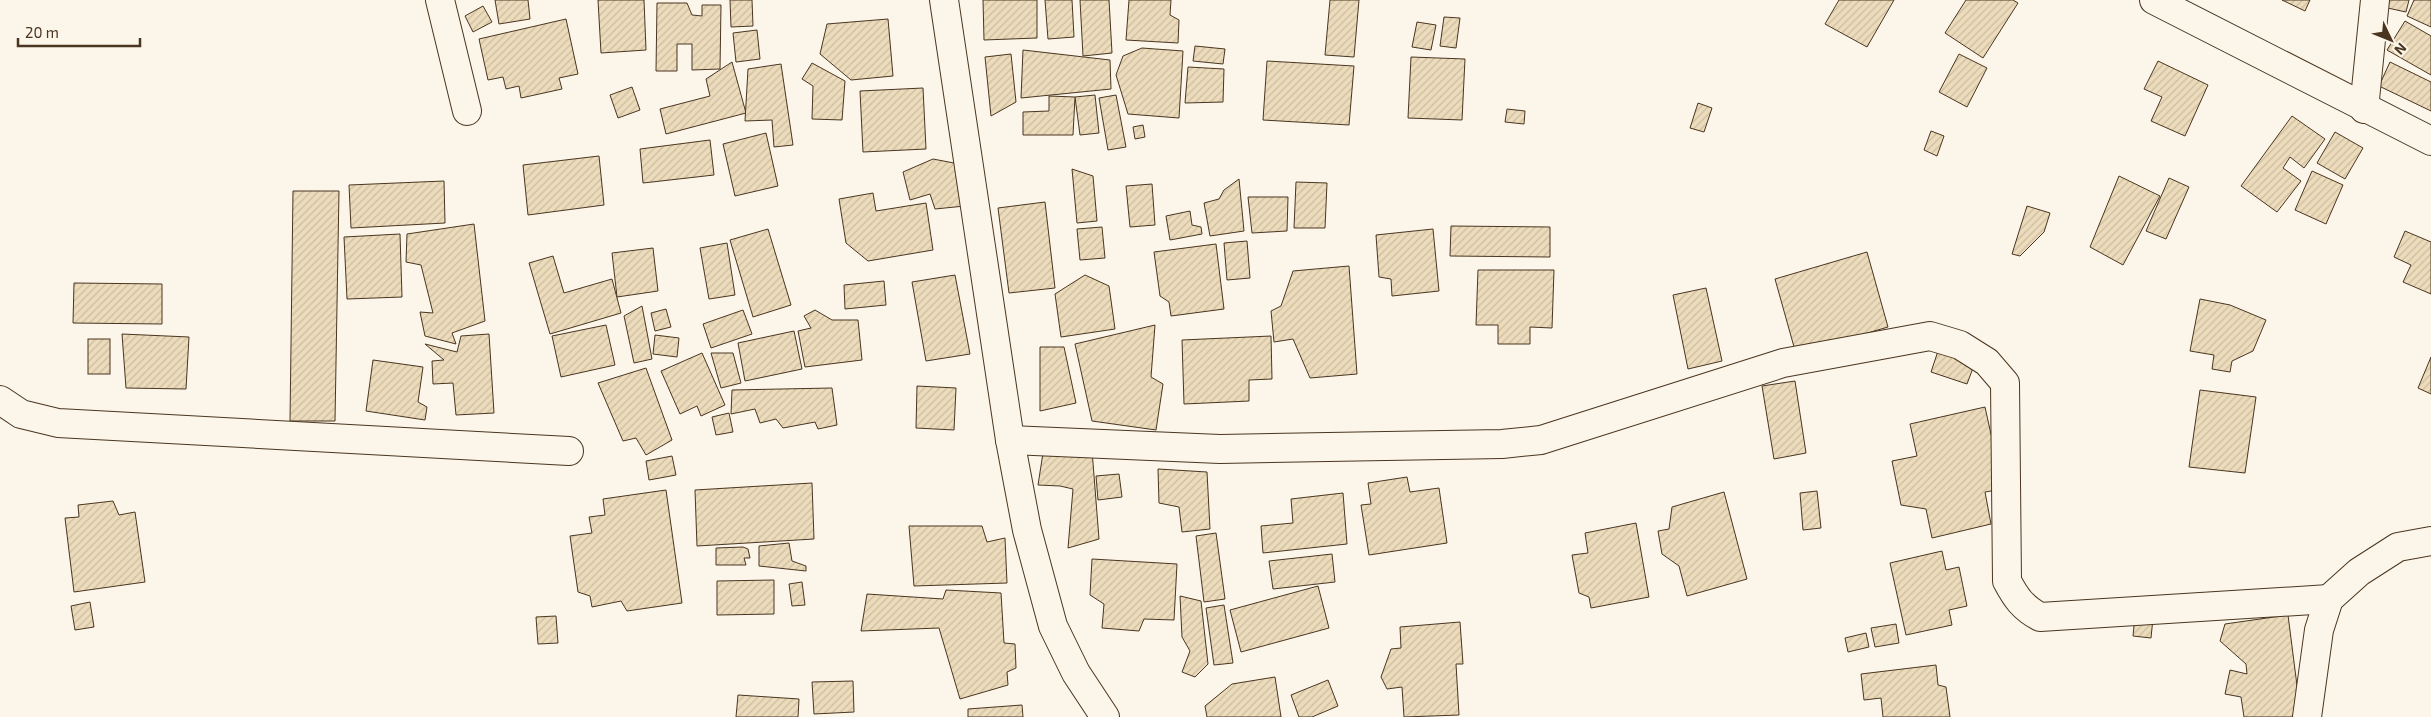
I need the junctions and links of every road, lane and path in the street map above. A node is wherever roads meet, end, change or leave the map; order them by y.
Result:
1 (440, 0) edge
2 (944, 0) edge
3 (2154, 0) edge
4 (2375, 0) edge
5 (2364, 109) junction
6 (467, 111) dead end
7 (2431, 141) edge
8 (0, 400) edge
9 (1010, 440) junction
10 (569, 451) dead end
11 (2431, 540) edge
12 (2329, 599) junction
13 (1105, 717) edge
14 (2307, 717) edge

1 - 6 street
2 - 9 street
3 - 5 street
4 - 5 street
5 - 7 street
8 - 10 street
9 - 12 street
9 - 13 street
11 - 12 street
12 - 14 street

